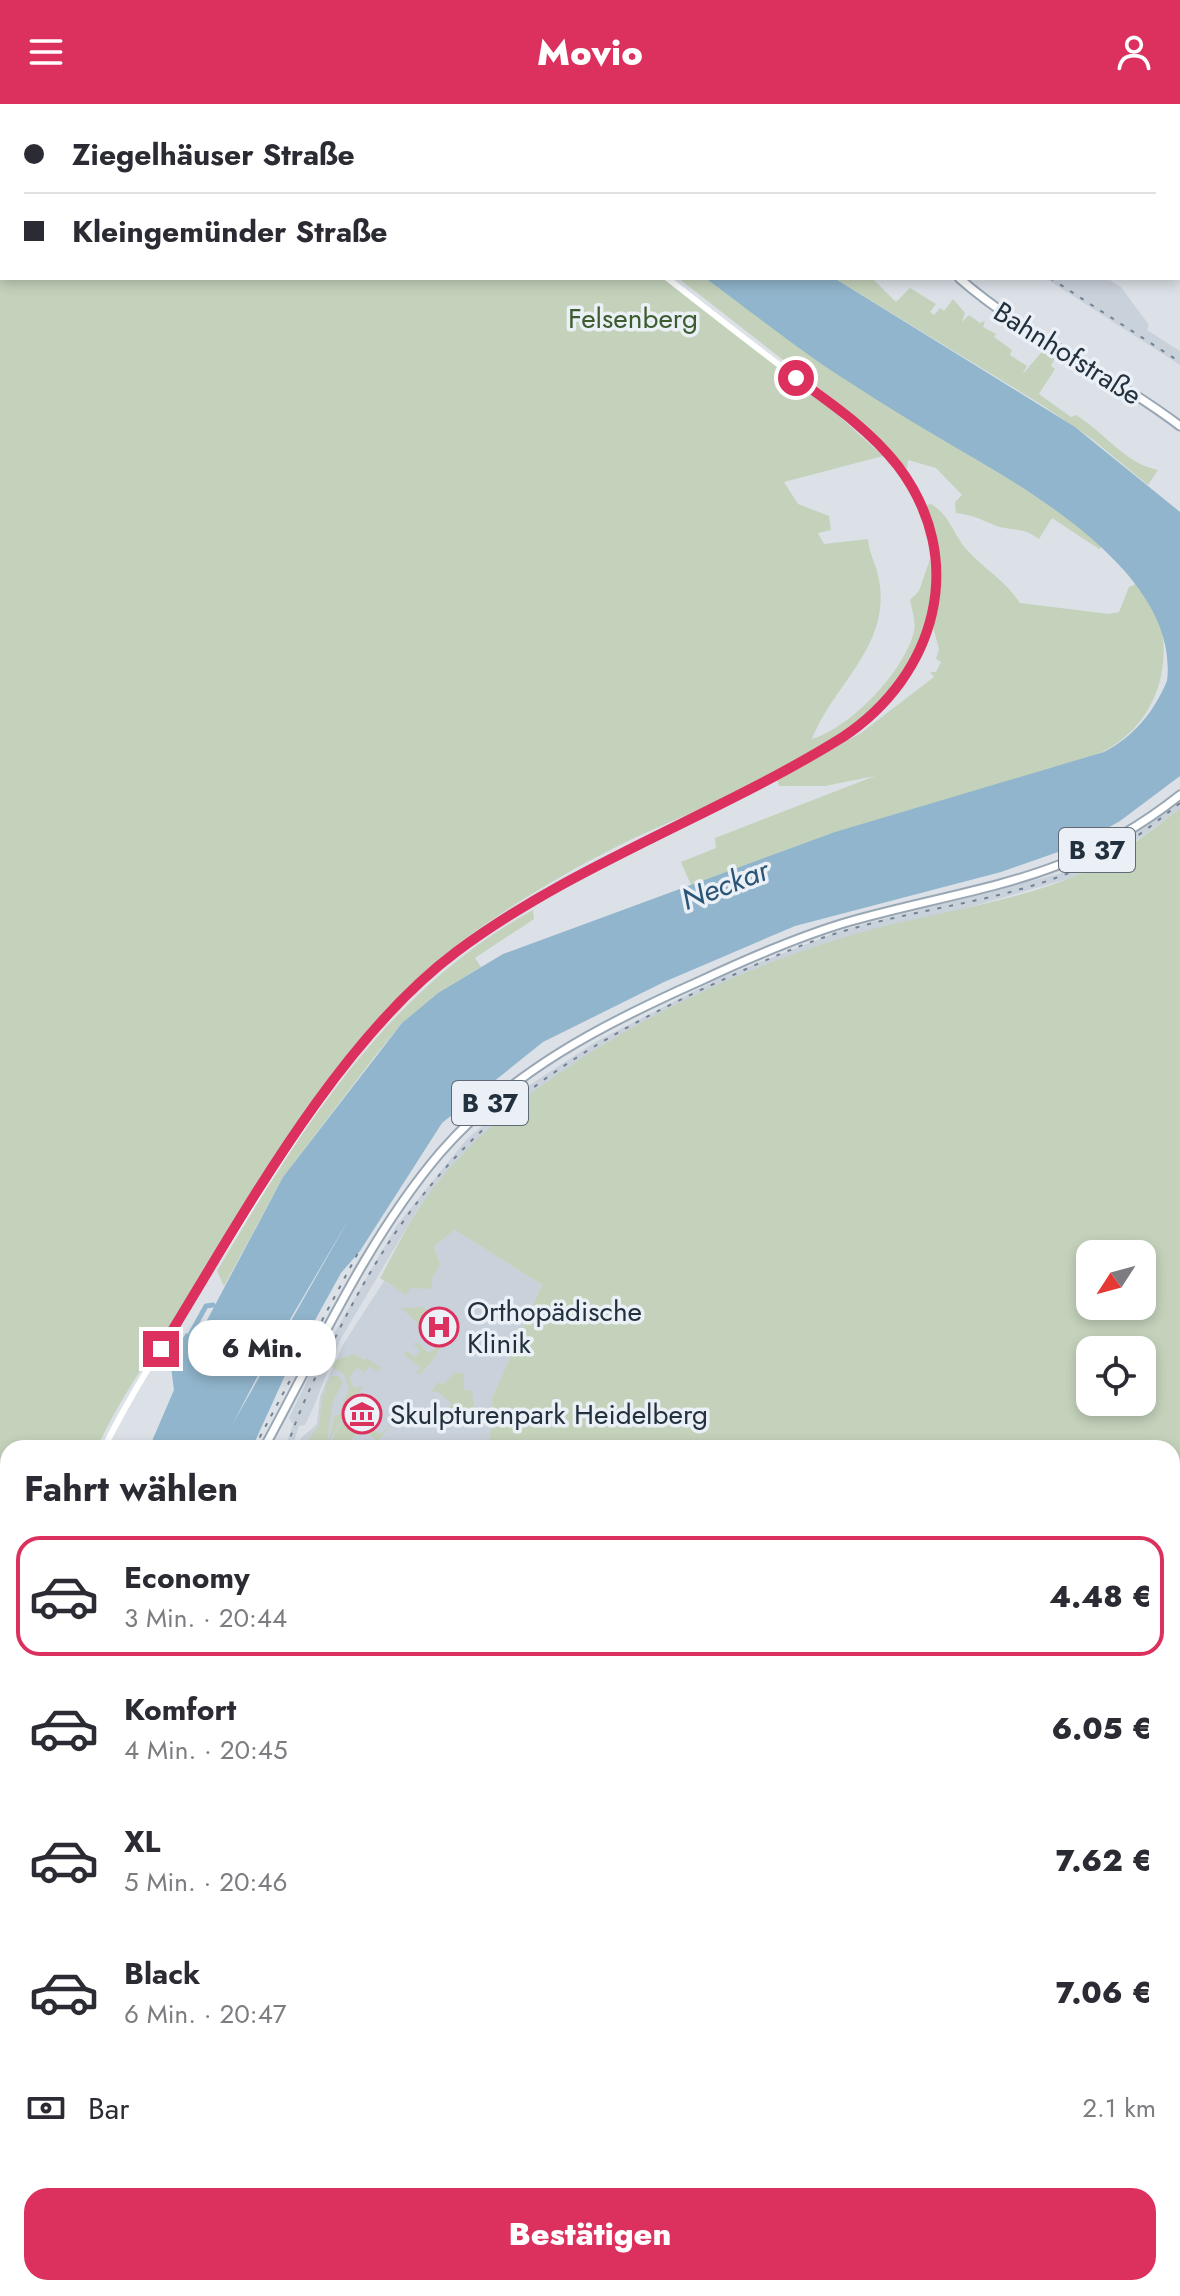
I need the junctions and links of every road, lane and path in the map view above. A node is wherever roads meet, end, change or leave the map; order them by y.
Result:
1 (670, 280) edge
2 (961, 280) edge
3 (1180, 426) edge
4 (1180, 795) edge
5 (109, 1440) edge
6 (268, 1440) edge

1 - 5 main road
2 - 3 main road, Bahnhofstraße
4 - 6 main road, B 37

